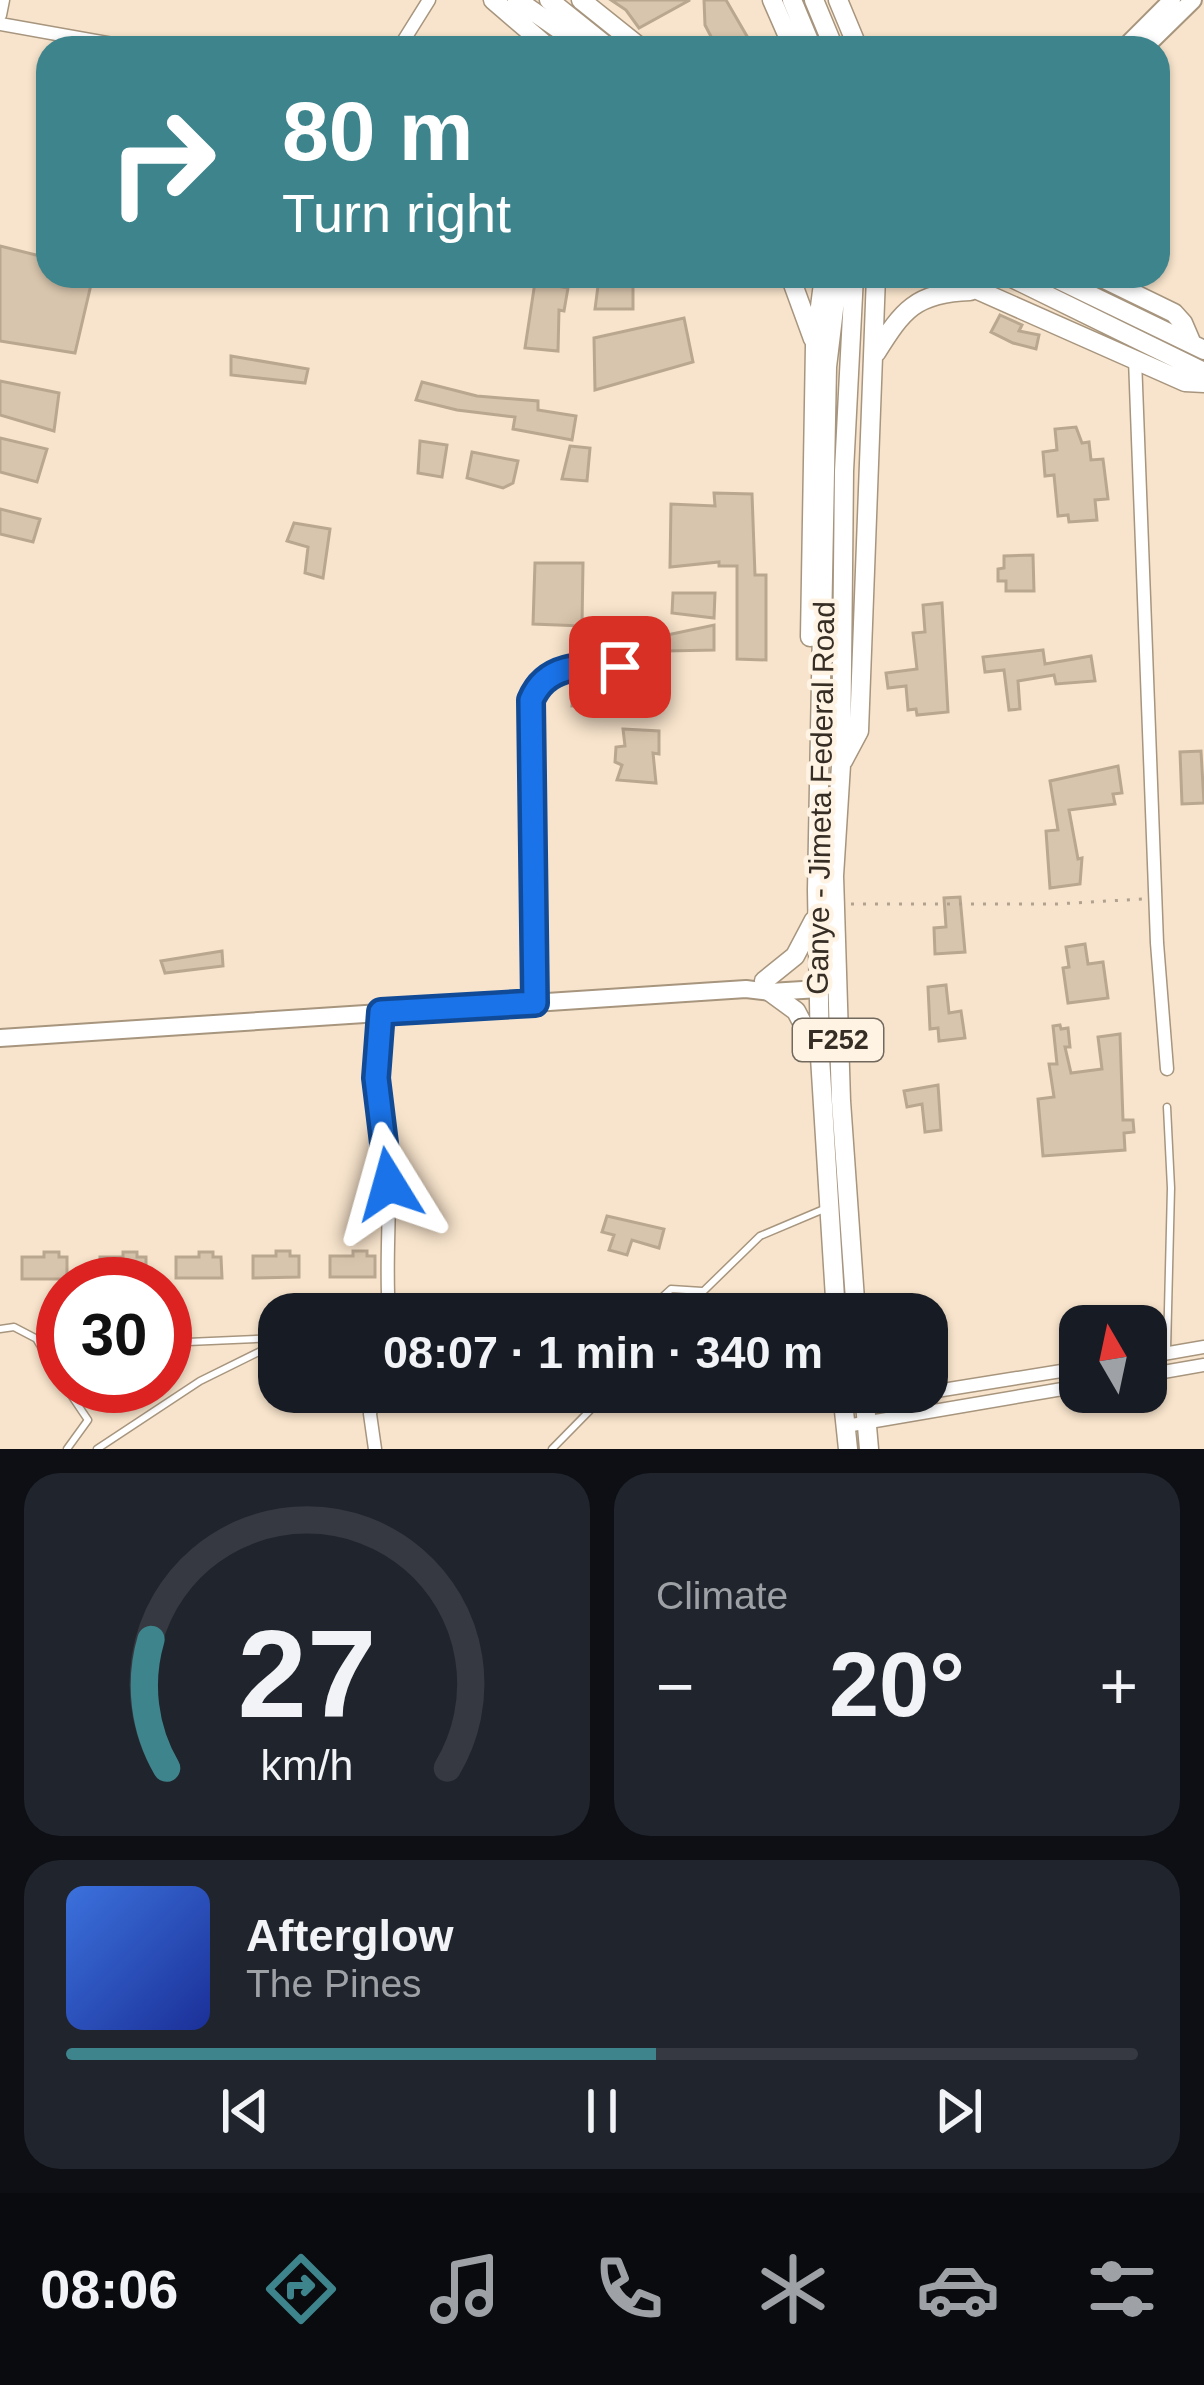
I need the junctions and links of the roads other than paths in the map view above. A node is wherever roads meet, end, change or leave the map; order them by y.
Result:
1 (3, 0) edge
2 (429, 0) edge
3 (493, 0) edge
4 (518, 0) edge
5 (549, 0) edge
6 (581, 0) edge
7 (772, 0) edge
8 (792, 0) edge
9 (814, 0) edge
10 (838, 0) edge
11 (1172, 0) edge
12 (1193, 0) edge
13 (0, 20) edge
14 (782, 21) junction
15 (77, 36) edge
16 (406, 36) edge
17 (535, 36) edge
18 (569, 36) edge
19 (594, 36) edge
20 (625, 36) edge
21 (780, 36) edge
22 (788, 36) edge
23 (807, 36) edge
24 (829, 36) edge
25 (853, 36) edge
26 (1136, 36) edge
27 (1156, 36) edge
28 (794, 288) edge
29 (838, 288) edge
30 (840, 288) edge
31 (842, 288) edge
32 (876, 288) edge
33 (975, 288) edge
34 (1032, 288) edge
35 (1077, 288) edge
36 (1122, 288) edge
37 (980, 290) junction
38 (814, 345) junction
39 (1200, 346) edge
40 (876, 353) junction
41 (1136, 359) junction
42 (1204, 372) edge
43 (1204, 383) edge
44 (620, 667) dead end
45 (841, 765) junction
46 (818, 767) junction
47 (826, 907) junction
48 (818, 983) junction
49 (760, 987) junction
50 (535, 1003) junction
51 (381, 1012) junction
52 (0, 1038) edge
53 (820, 1057) junction
54 (1167, 1070) dead end
55 (1167, 1107) dead end
56 (828, 1208) junction
57 (702, 1291) joint
58 (387, 1293) edge
59 (667, 1293) edge
60 (834, 1293) edge
61 (855, 1293) edge
62 (0, 1329) edge
63 (36, 1338) edge
64 (258, 1340) edge
65 (192, 1342) edge
66 (1204, 1348) edge
67 (258, 1351) edge
68 (1167, 1354) joint
69 (1204, 1365) edge
70 (1059, 1371) edge
71 (1167, 1371) edge
72 (948, 1386) edge
73 (1059, 1388) edge
74 (948, 1401) edge
75 (83, 1413) edge
76 (370, 1413) edge
77 (587, 1413) edge
78 (849, 1413) edge
79 (850, 1413) edge
80 (67, 1449) edge
81 (97, 1449) edge
82 (375, 1449) edge
83 (552, 1449) edge
84 (848, 1449) edge
85 (868, 1449) edge

1 - 13 street
2 - 16 street
3 - 17 main road
4 - 18 main road
5 - 19 main road
6 - 20 main road
7 - 14 main road
8 - 23 main road
9 - 24 main road
10 - 25 main road
11 - 26 main road
12 - 27 main road
13 - 15 street
14 - 21 main road
14 - 22 main road
28 - 38 main road
29 - 38 main road
30 - 46 main road, Ganye - Jimeta Federal Road / F252
31 - 45 main road, Ganye - Jimeta Federal Road / F252
32 - 40 main road
33 - 37 main road
34 - 42 main road
35 - 39 main road
36 - 39 main road
37 - 40 main road
37 - 41 main road
38 - 46 main road
40 - 45 main road
41 - 43 main road
41 - 54 street
44 - 50 street
45 - 47 main road, Ganye - Jimeta Federal Road / F252
46 - 47 main road, Ganye - Jimeta Federal Road / F252
47 - 48 main road, Ganye - Jimeta Federal Road / F252
47 - 49 main road
47 - 61 main road, Ganye - Jimeta Federal Road / F252
48 - 49 main road
48 - 53 main road, Ganye - Jimeta Federal Road / F252
49 - 50 main road
49 - 53 main road
50 - 51 main road
51 - 52 main road
51 - 58 street
53 - 56 main road, Ganye - Jimeta Federal Road / F252
55 - 68 lane
56 - 57 lane
56 - 60 main road, Ganye - Jimeta Federal Road / F252
57 - 59 lane
62 - 63 lane
64 - 65 lane
66 - 68 street
67 - 81 lane
69 - 71 street
70 - 72 street
73 - 74 street
75 - 80 lane
76 - 82 street
77 - 83 lane
78 - 84 main road
79 - 85 main road

